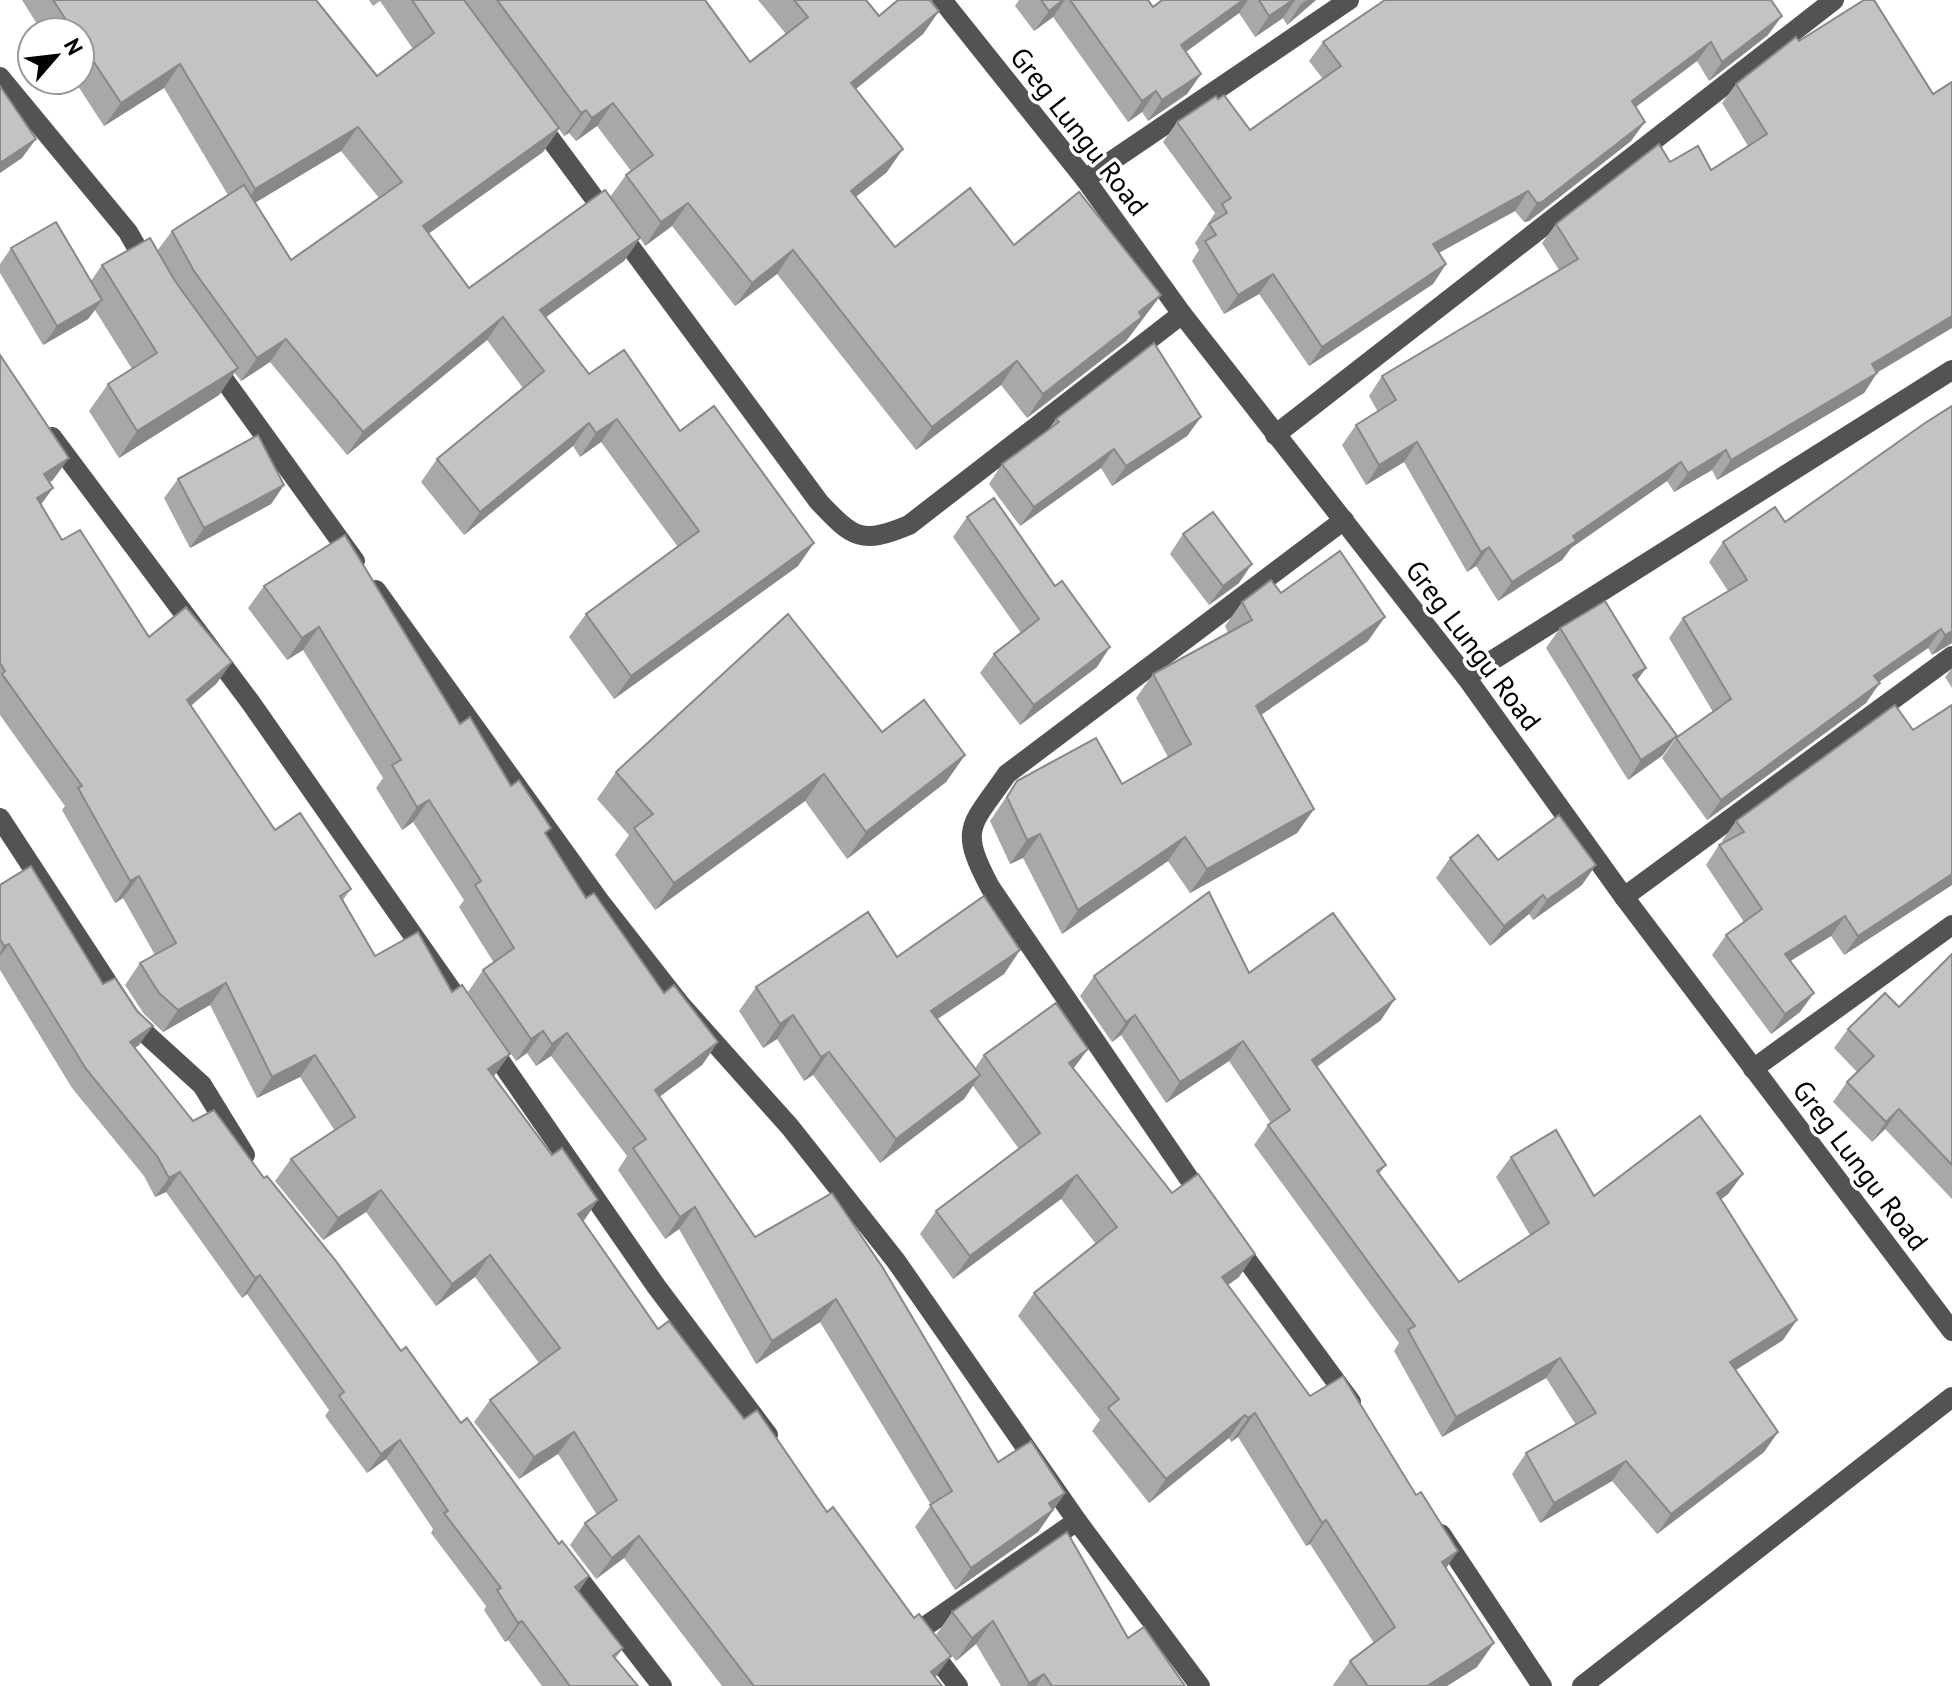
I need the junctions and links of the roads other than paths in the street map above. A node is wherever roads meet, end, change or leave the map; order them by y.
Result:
1 (942, 0) edge
2 (1349, 0) edge
3 (1834, 0) edge
4 (0, 77) edge
5 (526, 106) edge
6 (1085, 179) junction
7 (159, 288) edge
8 (1182, 314) junction
9 (204, 352) edge
10 (1952, 370) edge
11 (41, 421) edge
12 (1275, 435) junction
13 (1344, 520) junction
14 (1952, 656) edge
15 (1466, 677) junction
16 (0, 818) edge
17 (1624, 897) junction
18 (1952, 925) edge
19 (1753, 1069) junction
20 (252, 1167) edge
21 (1952, 1331) edge
22 (1952, 1397) edge
23 (1359, 1414) edge
24 (778, 1447) edge
25 (1077, 1521) junction
26 (1432, 1521) edge
27 (556, 1548) edge
28 (662, 1686) edge
29 (958, 1686) edge
30 (1200, 1686) edge
31 (1542, 1686) edge
32 (1582, 1686) edge

1 - 6 street, Greg Lungu Road
2 - 6 street
3 - 12 street
4 - 7 street
5 - 8 street
6 - 8 street, Greg Lungu Road
8 - 12 street, Greg Lungu Road
9 - 25 street
10 - 15 street
11 - 24 street
12 - 13 street, Greg Lungu Road
13 - 15 street, Greg Lungu Road
13 - 23 street
14 - 17 street
15 - 17 street, Greg Lungu Road
16 - 20 street
17 - 19 street, Greg Lungu Road
18 - 19 street
19 - 21 street, Greg Lungu Road
22 - 32 street
25 - 29 street
25 - 30 street
26 - 31 street
27 - 28 street

